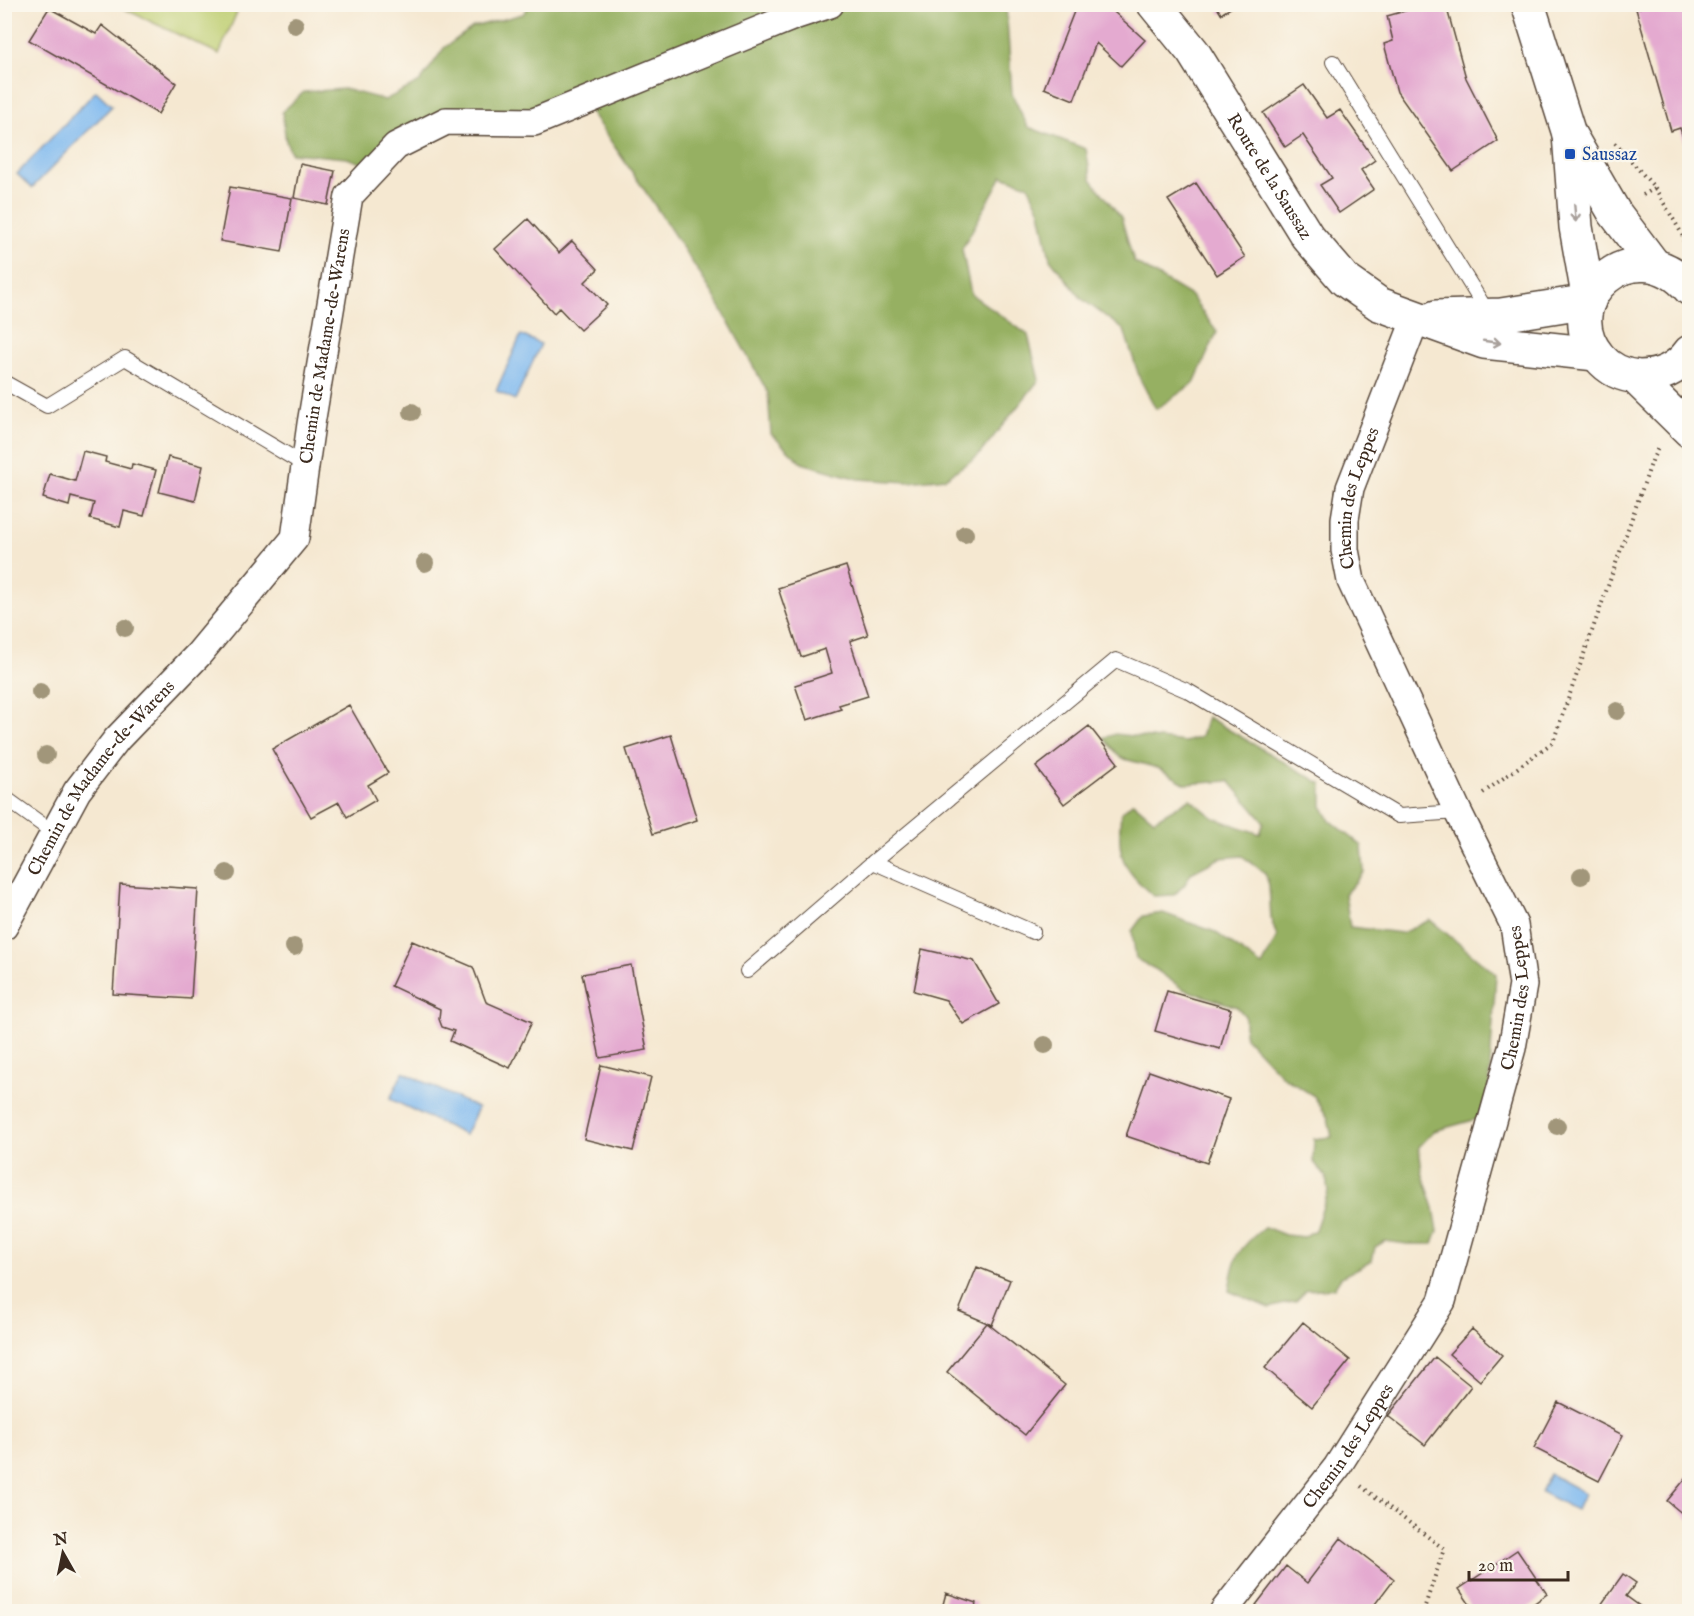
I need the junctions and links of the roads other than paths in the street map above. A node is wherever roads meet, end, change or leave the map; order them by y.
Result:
1 (830, 4) edge
2 (1154, 4) edge
3 (1528, 4) edge
4 (1333, 62) dead end
5 (1569, 134) junction
6 (1654, 265) junction
7 (1689, 289) edge
8 (1589, 301) junction
9 (1490, 316) junction
10 (1416, 318) junction
11 (1689, 352) edge
12 (1596, 354) junction
13 (1635, 377) junction
14 (4, 382) edge
15 (1682, 424) edge
16 (305, 465) junction
17 (4, 797) edge
18 (1458, 812) junction
19 (54, 833) junction
20 (873, 862) junction
21 (4, 926) edge
22 (1033, 932) dead end
23 (747, 971) dead end
24 (1223, 1611) edge

1 - 16 street, Chemin de Madame-de-Warens
2 - 10 main road, Route de la Saussaz
3 - 5 main road
4 - 9 lane
5 - 6 main road
5 -> 8 main road
6 - 7 main road
6 - 8 main road
8 - 9 main road, Route de la Saussaz
8 - 12 main road
9 - 10 main road, Route de la Saussaz
10 -> 12 main road, Route de la Saussaz
10 - 18 street, Chemin des Leppes
11 - 13 main road
12 - 13 main road
13 - 15 main road
14 - 16 lane
16 - 19 street, Chemin de Madame-de-Warens
17 - 19 lane
18 - 20 lane
18 - 24 street, Chemin des Leppes
19 - 21 street, Chemin de Madame-de-Warens
20 - 22 lane
20 - 23 lane

